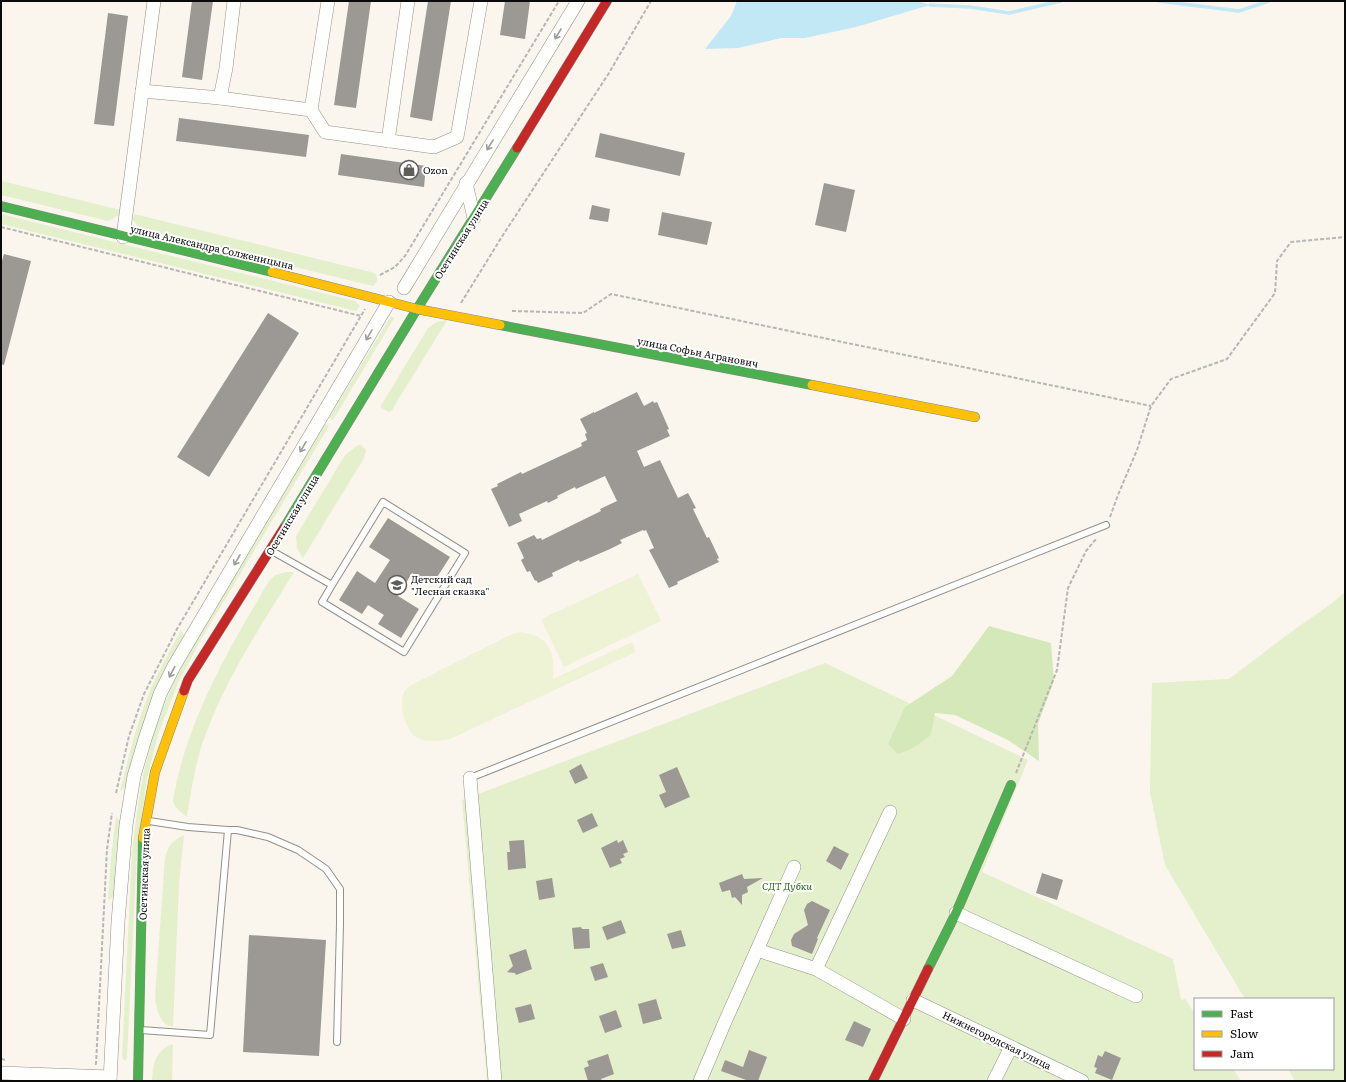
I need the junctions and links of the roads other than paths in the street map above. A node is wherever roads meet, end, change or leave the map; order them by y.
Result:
1 (154, 1) edge
2 (234, 1) edge
3 (328, 1) edge
4 (408, 1) edge
5 (481, 1) edge
6 (578, 1) edge
7 (607, 1) edge
8 (142, 90) junction
9 (220, 98) junction
10 (311, 110) junction
11 (388, 141) junction
12 (466, 184) junction
13 (1, 206) edge
14 (474, 218) junction
15 (123, 237) junction
16 (404, 288) dead end
17 (389, 302) junction
18 (417, 309) junction
19 (975, 417) dead end
20 (1106, 525) road end
21 (271, 550) junction
22 (332, 585) junction
23 (470, 778) joint
24 (1011, 785) road end
25 (890, 812) dead end
26 (147, 820) junction
27 (228, 830) junction
28 (794, 867) dead end
29 (956, 913) junction
30 (757, 950) junction
31 (816, 969) junction
32 (1136, 996) dead end
33 (913, 1000) junction
34 (904, 1019) junction
35 (140, 1030) junction
36 (337, 1042) dead end
37 (1011, 1047) junction
38 (1, 1073) edge
39 (110, 1079) edge
40 (138, 1081) edge
41 (495, 1081) edge
42 (700, 1081) edge
43 (873, 1081) edge
44 (994, 1081) edge
45 (1082, 1081) edge

1 - 8 street
2 - 9 street
3 - 10 street
4 - 11 street
5 - 11 street
6 -> 12 street
7 - 14 street, Осетинская улица
8 - 9 street
8 - 15 street
9 - 10 street
10 - 11 street
12 - 14 street
12 - 16 street
13 - 15 street, улица Александра Солженицына
14 - 18 street, Осетинская улица
15 - 17 street, улица Александра Солженицына
17 - 18 street, улица Александра Солженицына
17 -> 39 street, Осетинская улица
18 - 19 street, улица Софьи Агранович
18 - 21 street, Осетинская улица
20 - 23 lane
21 - 22 lane
21 - 26 street, Осетинская улица
22 - 22 lane
23 - 41 street
24 - 29 street
25 - 31 street
26 - 27 lane
26 - 35 street, Осетинская улица
27 - 35 lane
27 - 36 lane
28 - 30 street
29 - 32 street
29 - 33 street
30 - 31 street
30 - 42 street
31 - 34 street
33 - 34 street
33 - 37 street, Нижнегородская улица
34 - 43 street
35 - 40 street, Осетинская улица
37 - 44 street
37 - 45 street, Нижнегородская улица
38 - 39 street

